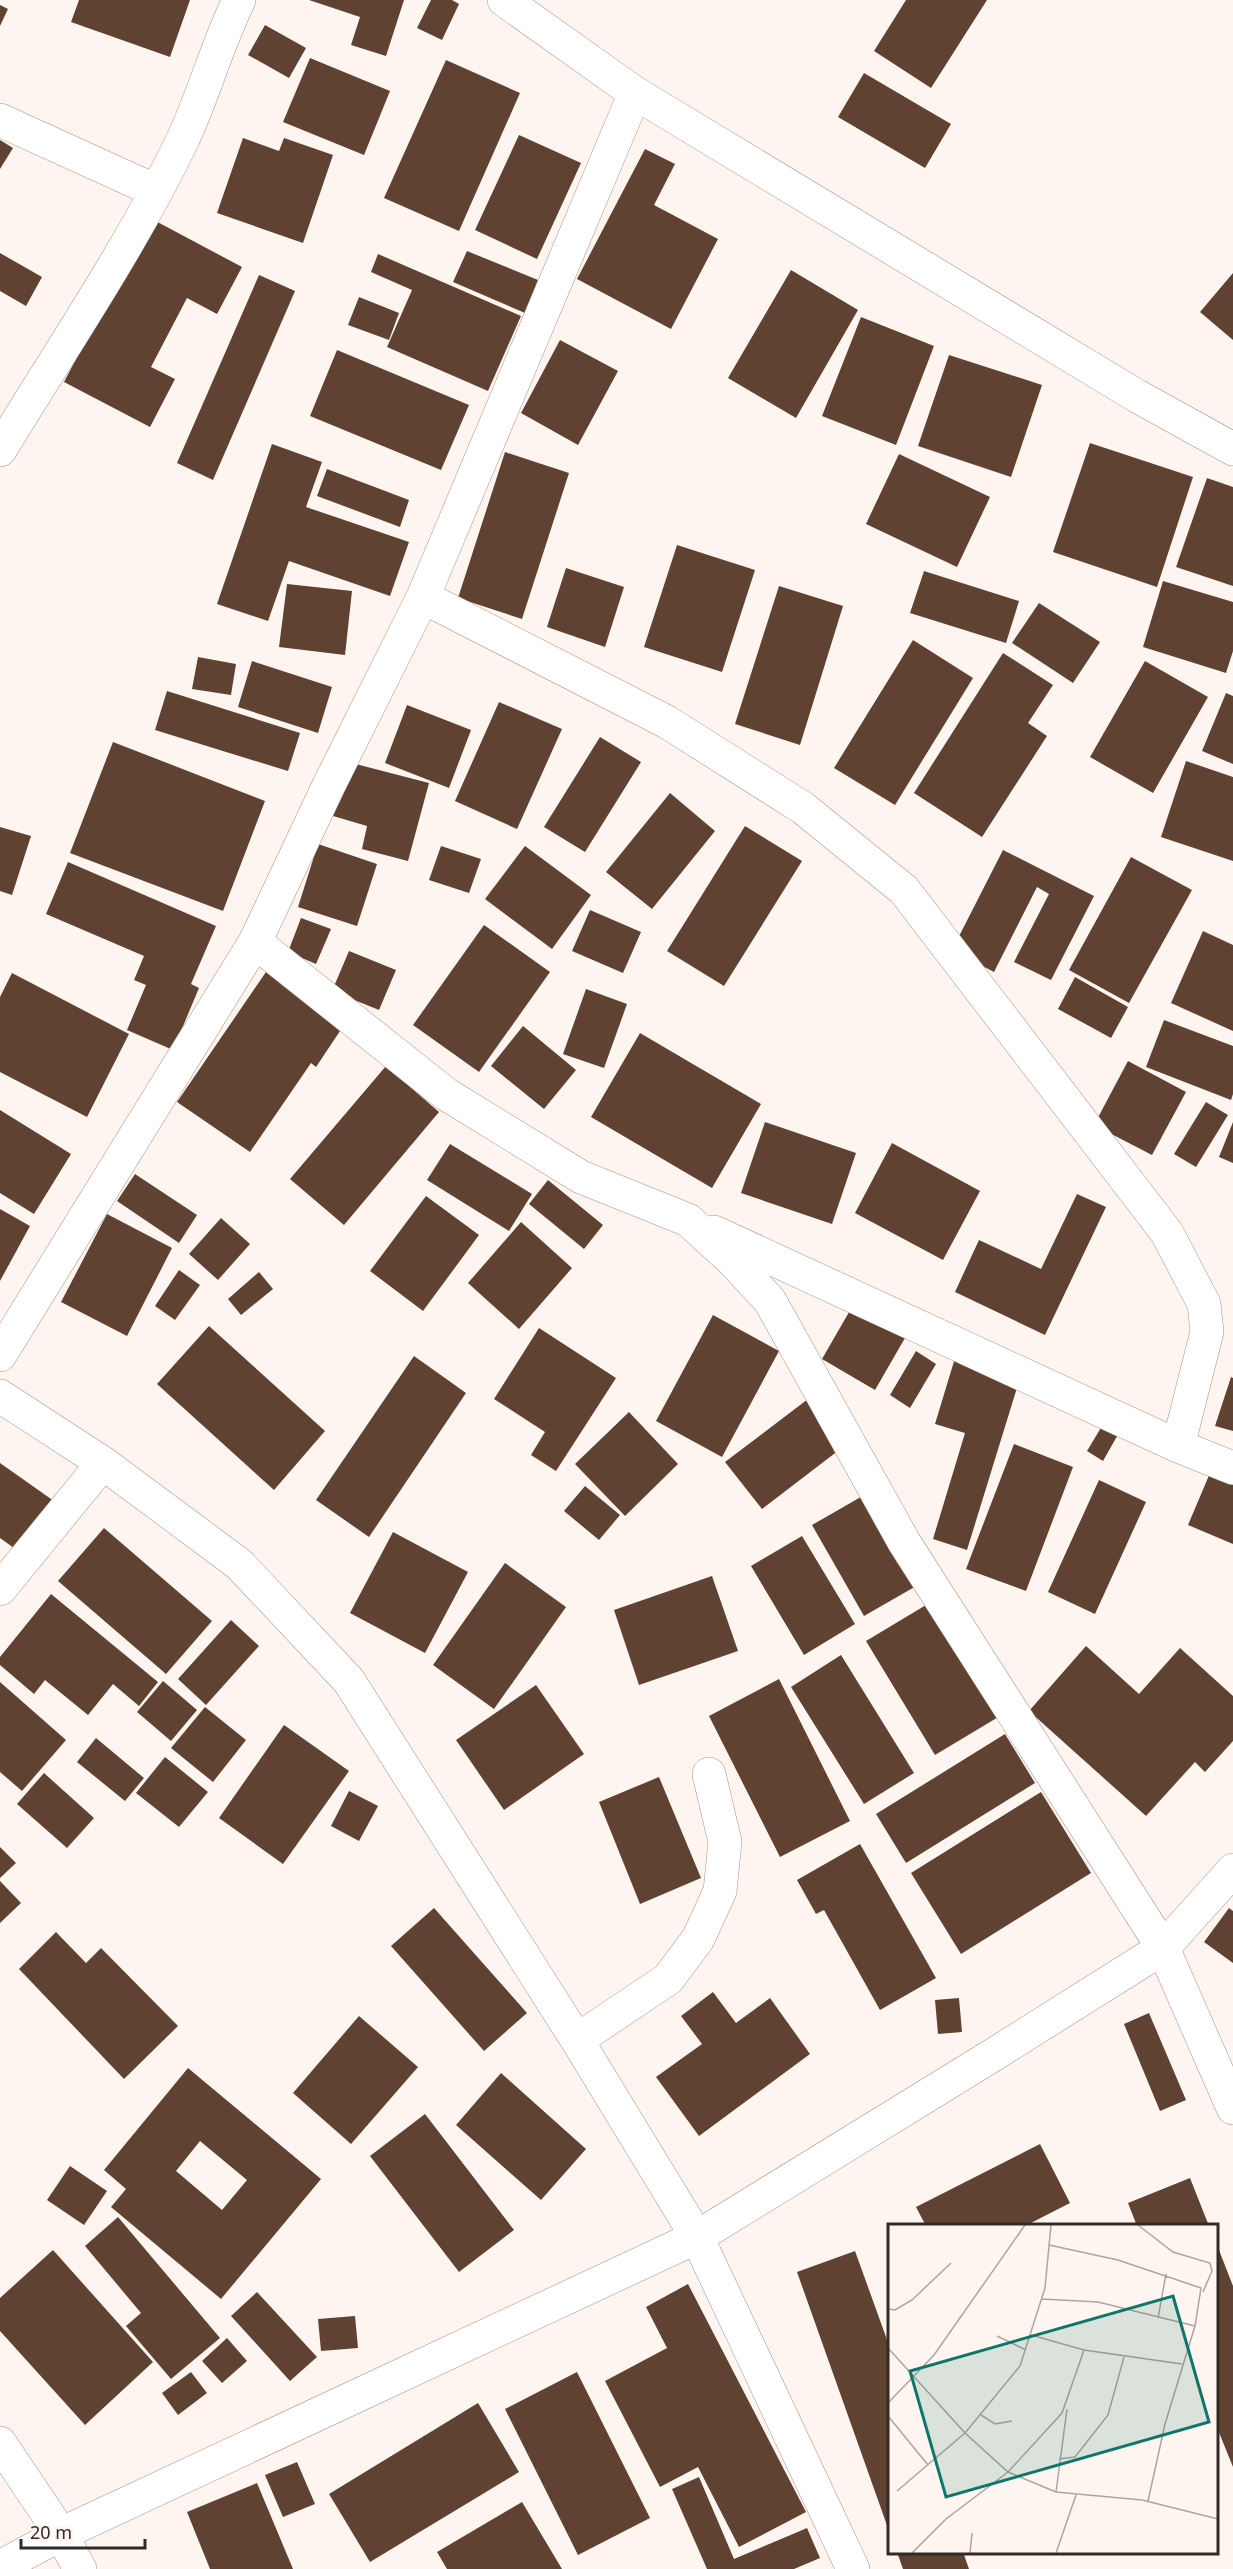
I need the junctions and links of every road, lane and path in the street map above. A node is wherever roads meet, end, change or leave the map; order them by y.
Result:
1 (239, 0) edge
2 (504, 0) edge
3 (635, 93) junction
4 (0, 120) edge
5 (156, 191) junction
6 (1233, 449) edge
7 (0, 450) edge
8 (423, 597) junction
9 (255, 942) junction
10 (688, 1220) junction
11 (0, 1355) edge
12 (0, 1396) edge
13 (1178, 1446) junction
14 (103, 1463) junction
15 (1233, 1468) edge
16 (0, 1589) edge
17 (709, 1774) dead end
18 (1233, 1870) edge
19 (1163, 1948) junction
20 (577, 2040) junction
21 (1233, 2108) edge
22 (697, 2237) junction
23 (0, 2443) edge
24 (61, 2534) junction
25 (0, 2567) edge
26 (80, 2569) edge
27 (853, 2569) edge

1 - 5 street
2 - 3 street
3 - 6 street
3 - 8 street
4 - 5 street
5 - 7 street
8 - 9 street
8 - 13 street
9 - 10 street
9 - 11 street
10 - 13 street
10 - 19 street
12 - 14 street
13 - 15 street
14 - 16 street
14 - 20 street
17 - 20 street
18 - 19 street
19 - 21 street
19 - 22 street
20 - 22 street
22 - 24 street
22 - 27 street
23 - 24 street
24 - 25 street
24 - 26 street

